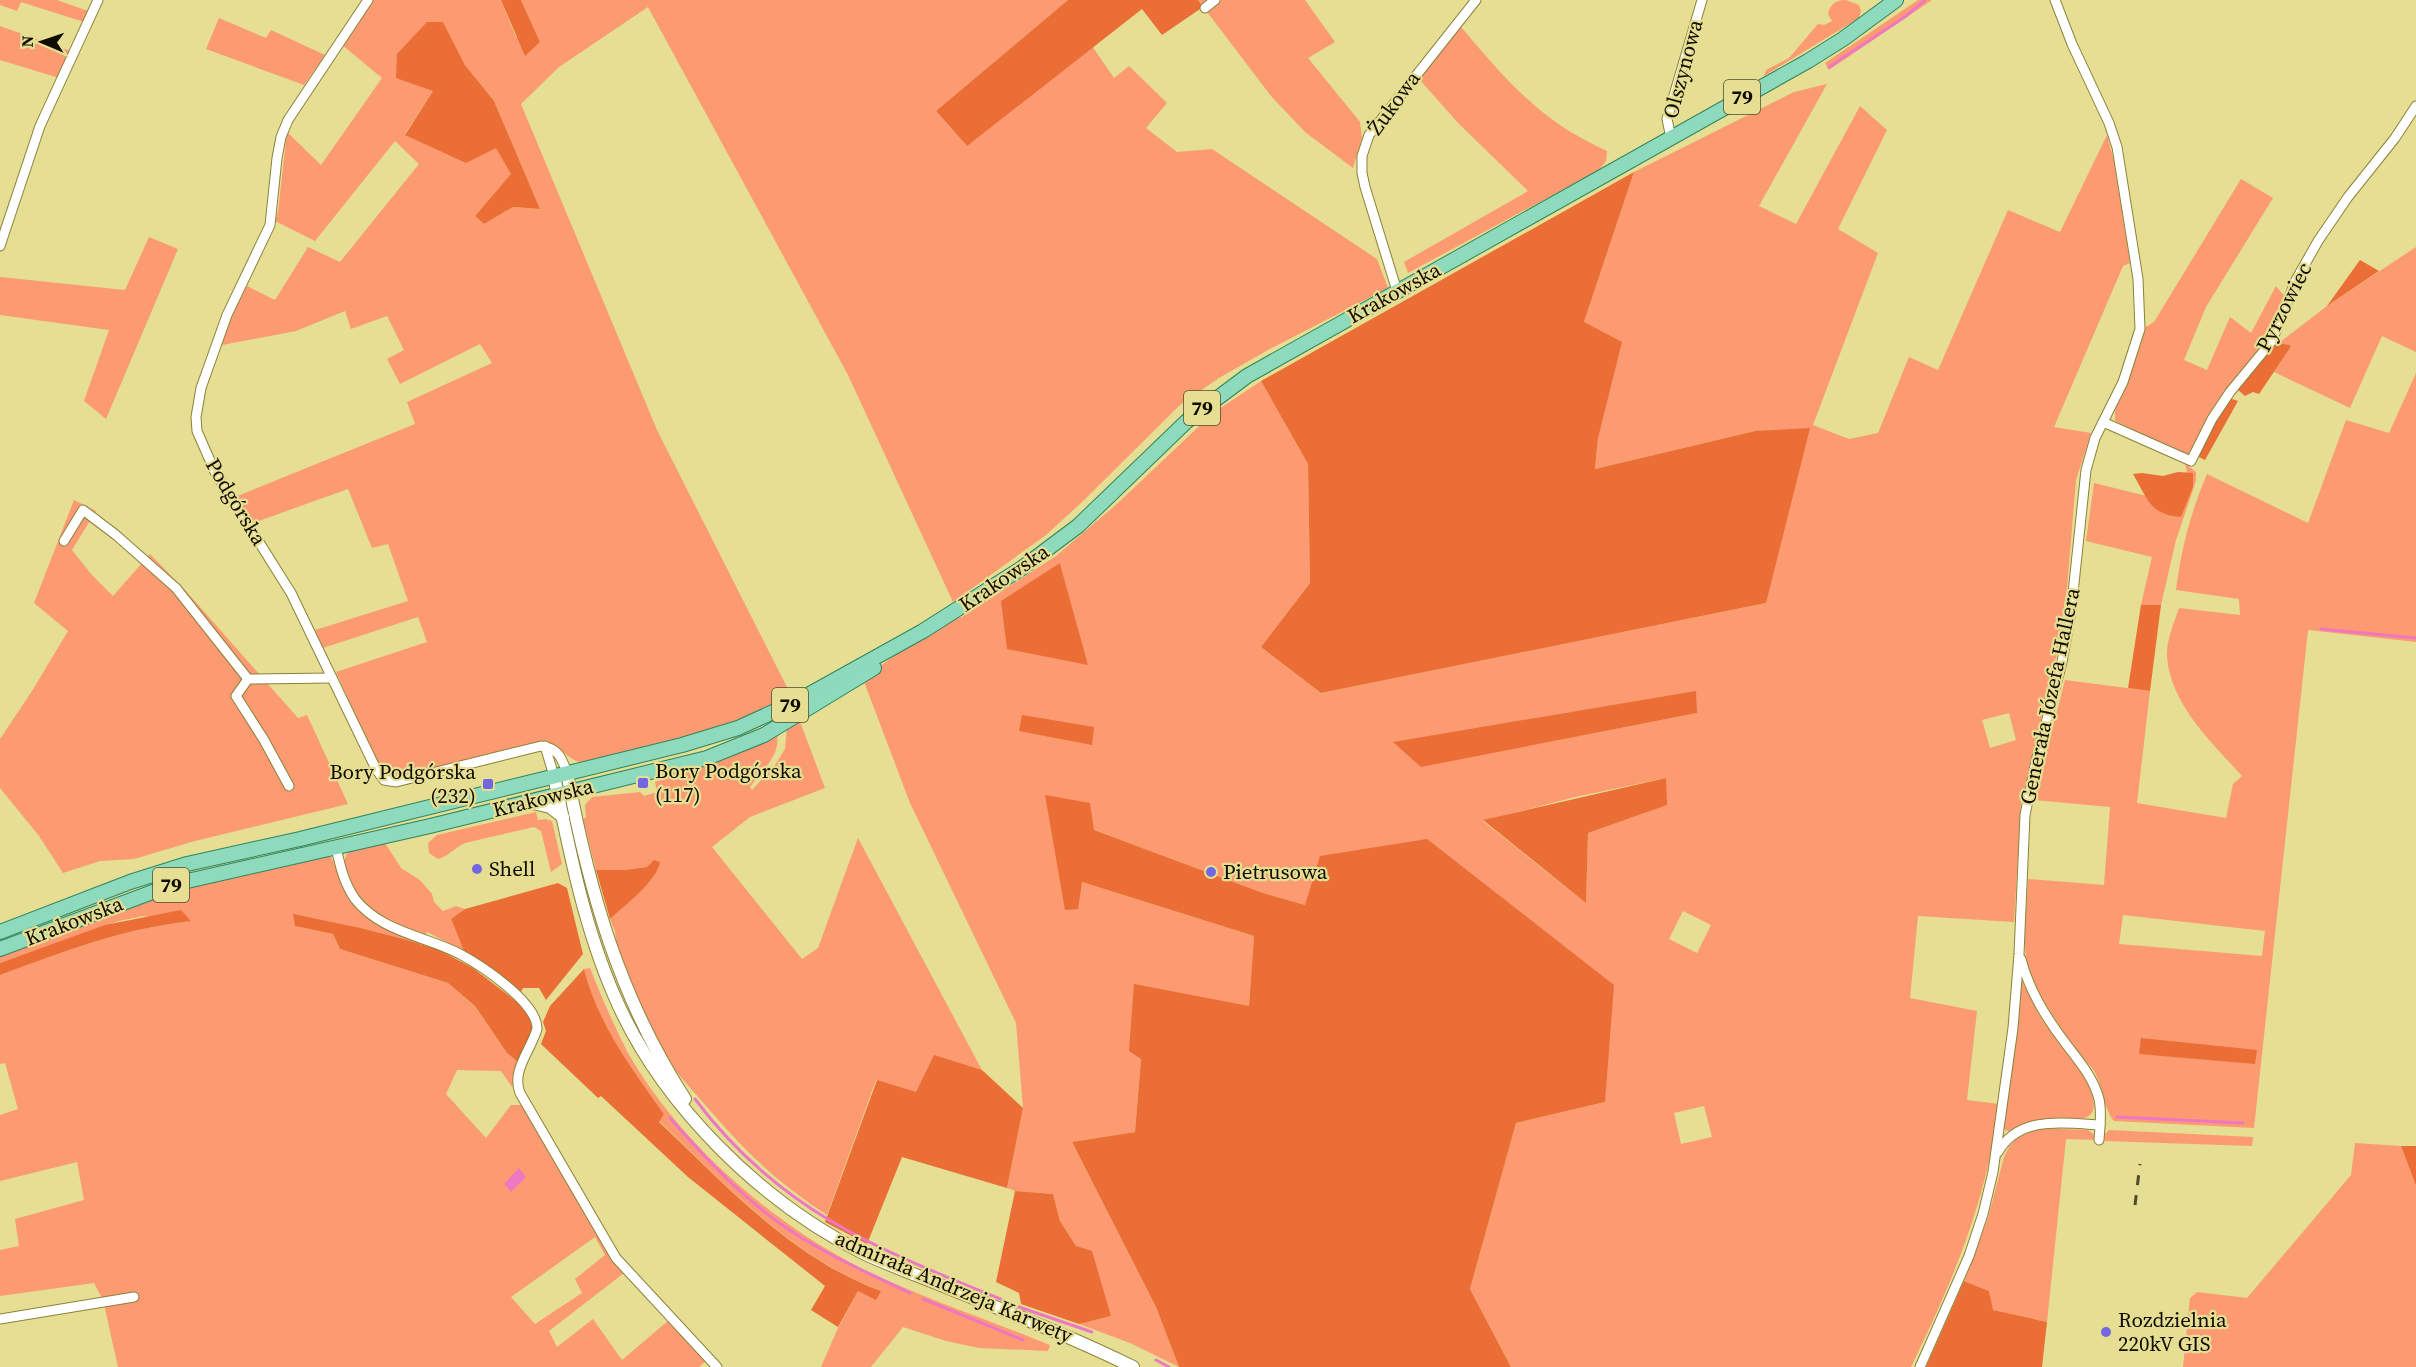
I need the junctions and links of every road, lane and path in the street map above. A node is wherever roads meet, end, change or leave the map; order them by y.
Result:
1 (98, 0) edge
2 (368, 0) edge
3 (1215, 0) edge
4 (1476, 0) edge
5 (1702, 0) edge
6 (1896, 0) edge
7 (2055, 0) edge
8 (1205, 8) dead end
9 (2416, 106) edge
10 (1671, 138) junction
11 (0, 246) edge
12 (1397, 291) junction
13 (2103, 422) junction
14 (64, 541) dead end
15 (923, 631) junction
16 (332, 678) junction
17 (249, 679) junction
18 (560, 775) junction
19 (290, 786) dead end
20 (564, 793) junction
21 (529, 802) junction
22 (563, 817) junction
23 (336, 847) junction
24 (0, 932) edge
25 (0, 949) edge
26 (2019, 954) junction
27 (701, 1125) junction
28 (2100, 1125) junction
29 (2099, 1140) dead end
30 (1997, 1154) junction
31 (134, 1297) dead end
32 (0, 1319) edge
33 (717, 1367) edge
34 (1132, 1367) edge
35 (1920, 1367) edge

1 - 11 street
2 - 16 street, Podgórska
3 - 8 street
4 - 12 street, Żukowa
5 - 10 street, Olszynowa
6 - 10 main road, Krakowska / 79
7 - 13 street, Generała Józefa Hallera
9 - 13 street, Pyrzowiec
10 - 12 main road, Krakowska / 79
12 - 15 main road, Krakowska / 79
13 - 26 street, Generała Józefa Hallera
14 - 17 street
15 - 18 main road, Krakowska / 79
15 - 20 main road, Krakowska / 79
16 - 17 street
16 - 18 street, Podgórska
17 - 19 street
18 - 20 main road, admirała Andrzeja Karwety
18 - 24 main road, Krakowska / 79
20 - 21 main road, Krakowska / 79
20 - 22 main road, admirała Andrzeja Karwety
20 - 27 main road, admirała Andrzeja Karwety
21 - 22 main road
21 - 23 main road, Krakowska / 79
22 - 27 main road, admirała Andrzeja Karwety
23 - 25 main road, Krakowska / 79
23 - 33 street
26 - 28 street
26 - 30 street, Generała Józefa Hallera
27 - 34 main road, admirała Andrzeja Karwety
28 - 29 street
28 - 30 street
30 - 35 street, Generała Józefa Hallera
31 - 32 street

